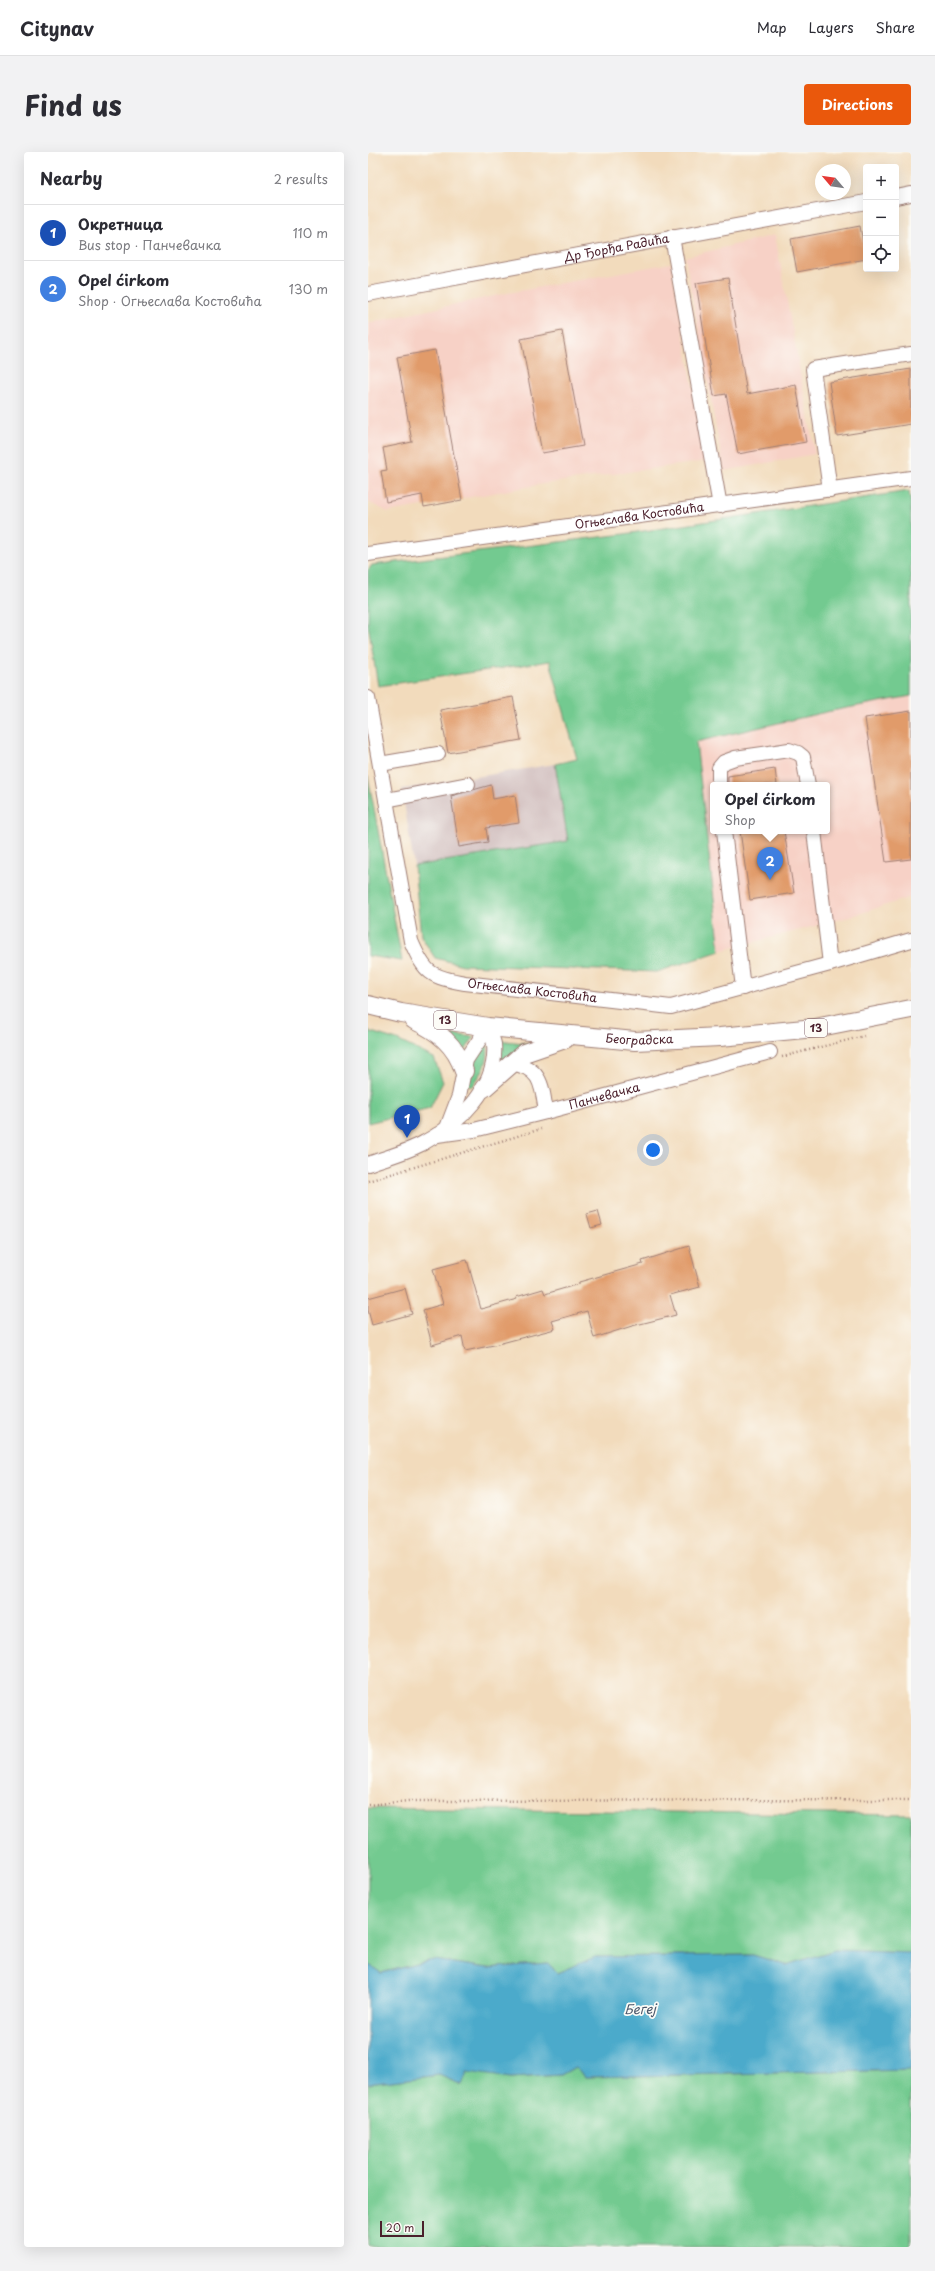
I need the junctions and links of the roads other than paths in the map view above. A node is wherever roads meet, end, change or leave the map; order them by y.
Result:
1 (911, 194) edge
2 (899, 196) edge
3 (863, 203) edge
4 (672, 237) junction
5 (368, 294) edge
6 (911, 354) edge
7 (911, 478) edge
8 (830, 490) junction
9 (720, 506) junction
10 (368, 554) edge
11 (368, 698) edge
12 (438, 754) dead end
13 (380, 764) junction
14 (719, 782) edge
15 (807, 782) edge
16 (468, 784) dead end
17 (386, 800) junction
18 (724, 834) edge
19 (814, 834) edge
20 (911, 940) edge
21 (830, 964) junction
22 (743, 988) junction
23 (368, 1004) edge
24 (911, 1009) edge
25 (401, 1013) junction
26 (488, 1027) junction
27 (576, 1036) junction
28 (770, 1052) dead end
29 (510, 1063) junction
30 (464, 1071) junction
31 (484, 1088) junction
32 (546, 1112) junction
33 (448, 1126) junction
34 (437, 1135) junction
35 (368, 1164) edge

1 - 2 street
3 - 4 street, Др Ђорђа Радића
4 - 5 street, Др Ђорђа Радића
4 - 9 street
6 - 8 street
7 - 8 street, Огњеслава Костовића
8 - 9 street, Огњеслава Костовића
9 - 10 street, Огњеслава Костовића
11 - 13 street, Огњеслава Костовића
12 - 13 street
13 - 17 street, Огњеслава Костовића
14 - 15 street
16 - 17 street
17 - 22 street, Огњеслава Костовића
18 - 22 street
19 - 21 street
20 - 21 street, Огњеслава Костовића
21 - 22 street, Огњеслава Костовића
23 - 25 main road, Београдска / 13
24 - 27 main road, Београдска / 13
25 - 26 main road, Београдска / 13
25 - 30 main road
26 - 27 main road, Београдска / 13
26 - 30 street
26 - 31 street, Панчевачка
27 - 29 main road
28 - 32 street, Панчевачка
29 - 31 main road
29 - 32 street
30 - 33 street
31 - 33 street, Панчевачка
32 - 34 street, Панчевачка
33 - 34 street, Панчевачка
34 - 35 street, Панчевачка

